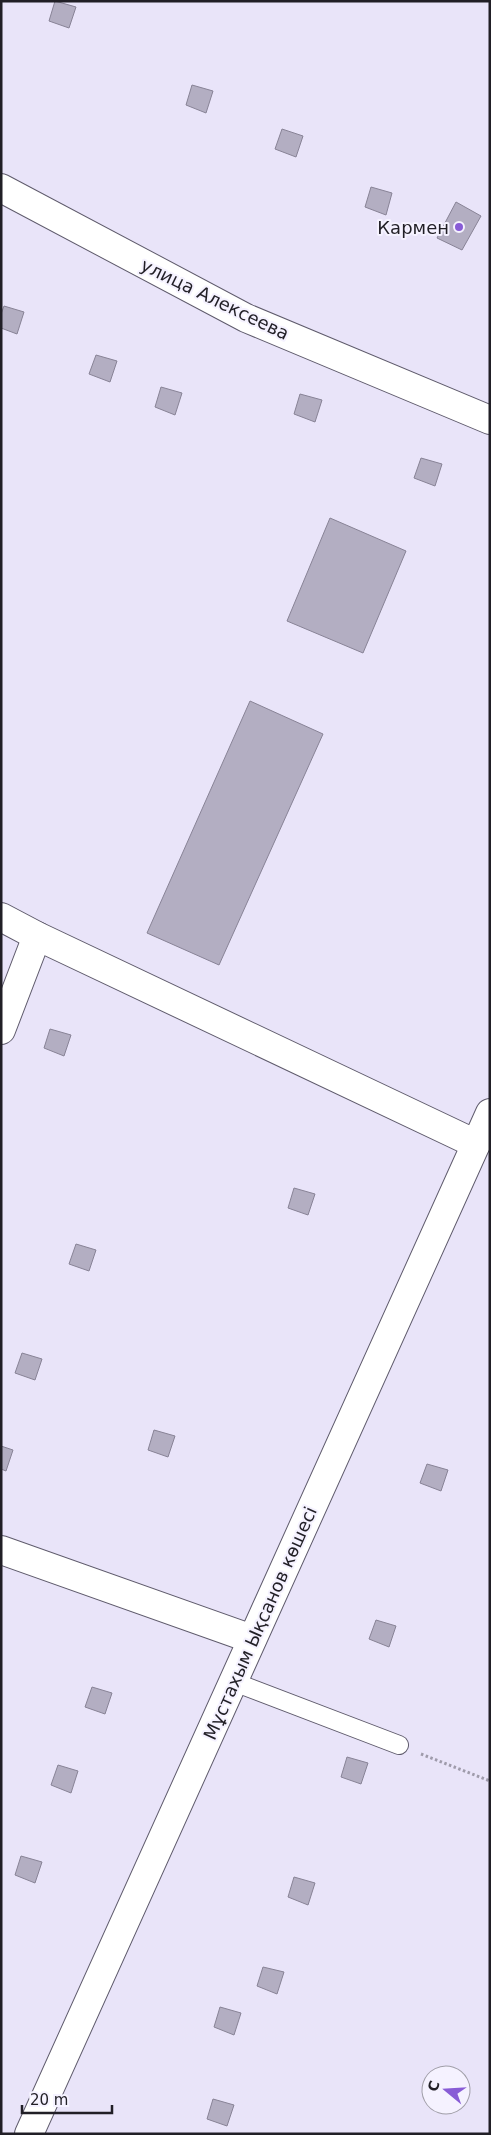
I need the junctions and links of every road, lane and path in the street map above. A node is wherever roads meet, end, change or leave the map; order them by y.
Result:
1 (1, 188) edge
2 (490, 420) edge
3 (1, 917) edge
4 (37, 936) junction
5 (1, 1030) edge
6 (490, 1113) edge
7 (476, 1144) junction
8 (1, 1550) edge
9 (252, 1639) junction
10 (234, 1682) junction
11 (399, 1745) joint
12 (490, 1781) edge
13 (29, 2134) edge

1 - 2 street, улица Алексеева
3 - 4 street
4 - 5 street
4 - 7 street
6 - 7 street, Мұстахым Ықсанов көшесі
7 - 9 street, Мұстахым Ықсанов көшесі
8 - 9 street
9 - 10 street, Мұстахым Ықсанов көшесі
10 - 11 lane
10 - 13 street, Мұстахым Ықсанов көшесі
11 - 12 path

